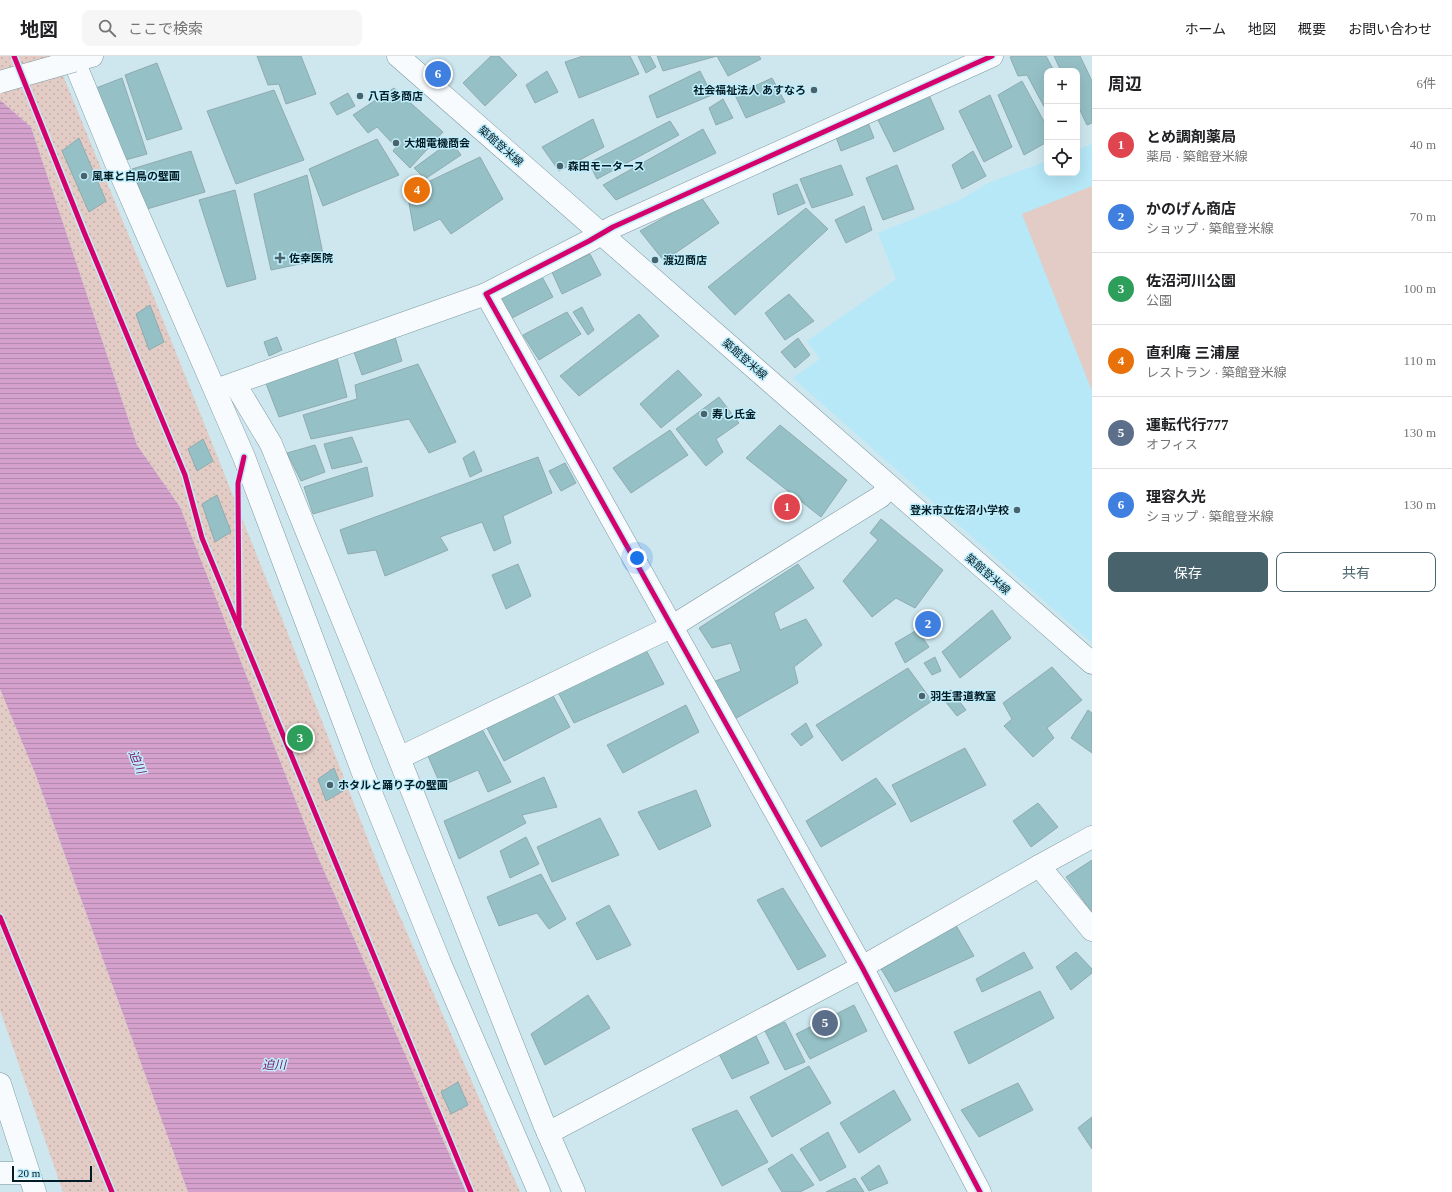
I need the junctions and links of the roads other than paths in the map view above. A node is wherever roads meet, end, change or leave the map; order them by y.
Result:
1 (398, 56) edge
2 (992, 56) edge
3 (80, 58) edge
4 (0, 82) edge
5 (602, 234) junction
6 (486, 294) junction
7 (234, 384) junction
8 (214, 391) junction
9 (890, 487) junction
10 (671, 627) junction
11 (1092, 663) edge
12 (398, 758) junction
13 (1092, 837) edge
14 (1039, 866) junction
15 (1092, 930) edge
16 (862, 967) junction
17 (0, 1084) edge
18 (548, 1133) junction
19 (0, 1173) edge
20 (32, 1182) edge
21 (539, 1192) edge
22 (574, 1192) edge
23 (980, 1192) edge

1 - 5 main road, 築館登米線
2 - 5 main road
3 - 4 main road, bridge
3 - 8 main road
5 - 6 main road
5 - 9 main road, 築館登米線
6 - 7 main road
6 - 10 main road
7 - 8 main road
7 - 12 main road
8 - 21 main road
9 - 10 main road
9 - 11 main road, 築館登米線
10 - 12 main road
10 - 16 main road
12 - 18 main road
13 - 14 main road
14 - 15 main road
14 - 16 main road
16 - 18 main road
16 - 23 main road
17 - 20 main road
18 - 22 main road
19 - 20 main road

